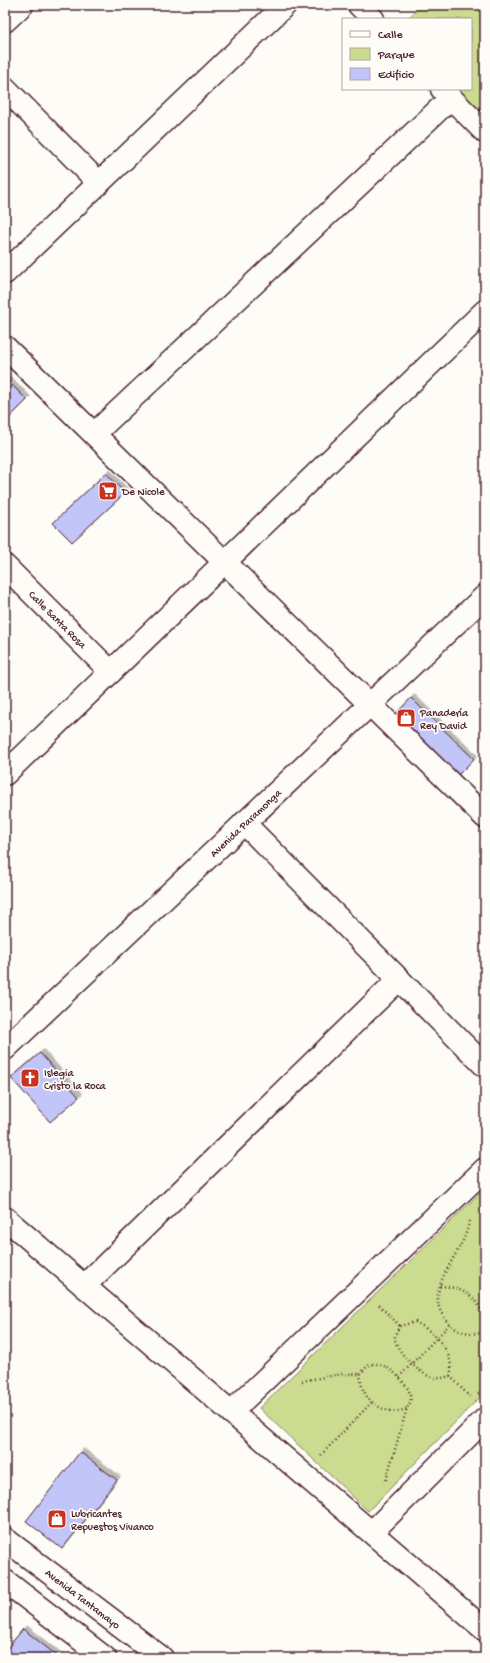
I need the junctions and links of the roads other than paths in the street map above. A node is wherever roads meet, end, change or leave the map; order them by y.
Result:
1 (22, 5) edge
2 (285, 5) edge
3 (359, 5) edge
4 (372, 18) edge
5 (5, 21) edge
6 (5, 88) edge
7 (446, 93) edge
8 (485, 132) edge
9 (99, 183) junction
10 (5, 273) edge
11 (485, 311) edge
12 (5, 347) edge
13 (94, 434) junction
14 (225, 562) junction
15 (5, 566) edge
16 (485, 596) edge
17 (111, 672) junction
18 (370, 704) junction
19 (5, 774) edge
20 (485, 817) edge
21 (244, 823) junction
22 (399, 979) junction
23 (5, 1049) edge
24 (485, 1066) edge
25 (485, 1169) edge
26 (5, 1218) edge
27 (84, 1286) junction
28 (231, 1412) junction
29 (485, 1419) edge
30 (372, 1532) junction
31 (5, 1539) edge
32 (5, 1581) edge
33 (485, 1630) edge
34 (105, 1658) edge
35 (162, 1658) edge

1 - 5 street
2 - 9 street
3 - 4 street
6 - 9 street
7 - 8 street
7 - 13 street
9 - 10 street
11 - 14 street
12 - 13 street
13 - 14 street
14 - 17 street
14 - 18 street
15 - 17 street, Calle Santa Rosa
16 - 18 street, Avenida Paramonga
17 - 19 street
18 - 20 street
18 - 21 street, Avenida Paramonga
21 - 22 street
21 - 23 street, Avenida Paramonga
22 - 24 street
22 - 27 street
25 - 28 street
26 - 27 street
27 - 28 street
28 - 30 street
29 - 30 street
30 - 33 street
31 - 35 street, Avenida Tantamayo
32 - 34 street

